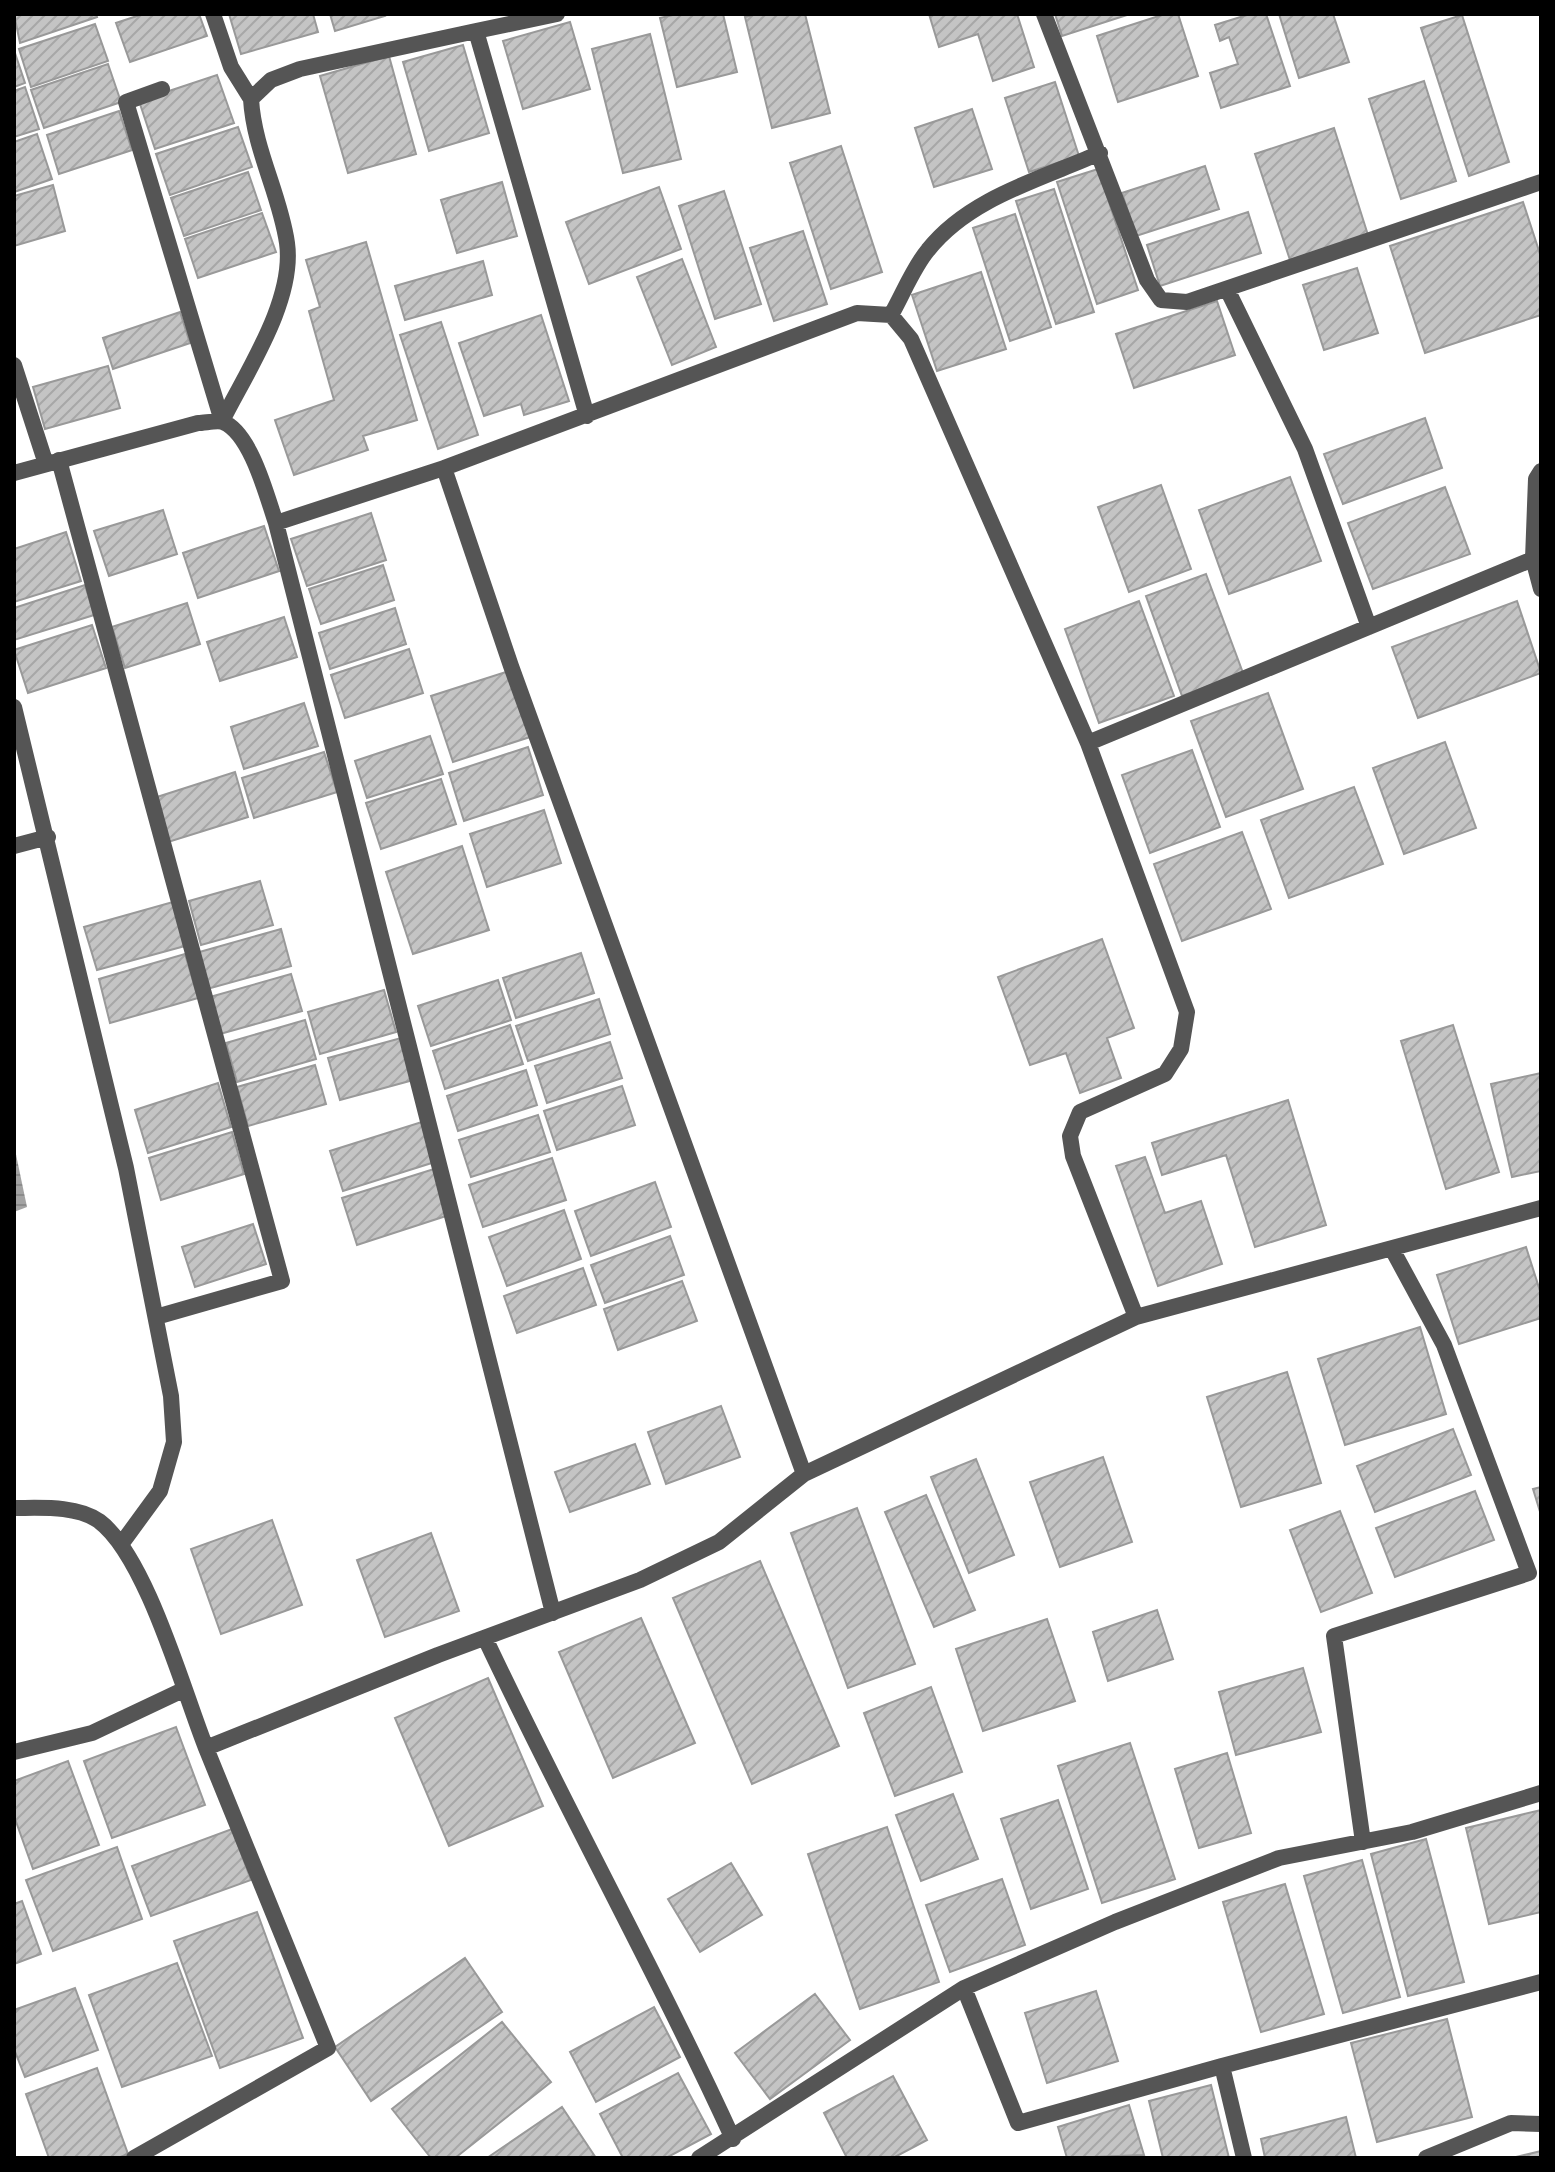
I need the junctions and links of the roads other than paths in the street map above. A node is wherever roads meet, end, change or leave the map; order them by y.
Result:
1 (213, 14) edge
2 (557, 14) edge
3 (1044, 14) edge
4 (476, 31) junction
5 (162, 89) dead end
6 (251, 99) junction
7 (1100, 153) junction
8 (1541, 182) edge
9 (1227, 289) junction
10 (891, 315) junction
11 (14, 365) edge
12 (587, 416) junction
13 (222, 421) junction
14 (53, 462) junction
15 (444, 468) junction
16 (1541, 471) edge
17 (14, 473) edge
18 (276, 523) junction
19 (1533, 559) junction
20 (1541, 589) edge
21 (1369, 627) junction
22 (14, 707) edge
23 (1088, 743) junction
24 (48, 837) junction
25 (14, 846) edge
26 (1541, 1208) edge
27 (1392, 1249) junction
28 (156, 1317) junction
29 (1136, 1317) junction
30 (804, 1474) junction
31 (14, 1508) edge
32 (122, 1543) junction
33 (553, 1613) junction
34 (485, 1638) junction
35 (183, 1690) junction
36 (206, 1748) junction
37 (14, 1752) edge
38 (1541, 1793) edge
39 (1363, 1842) junction
40 (1541, 1982) edge
41 (964, 1988) junction
42 (1222, 2066) junction
43 (1541, 2124) edge
44 (733, 2139) junction
45 (134, 2158) edge
46 (699, 2158) edge
47 (1244, 2158) edge
48 (1426, 2158) edge

1 - 6 street
2 - 4 street
3 - 7 street
4 - 6 street
4 - 12 street
5 - 13 street
6 - 13 street
7 - 9 street
7 - 10 street
8 - 9 street
9 - 21 street
10 - 12 street
10 - 23 street
11 - 14 street
12 - 15 street
13 - 14 street
13 - 18 street
14 - 17 street
14 - 28 street
15 - 18 street
15 - 30 street
16 - 19 street
18 - 33 street
19 - 20 street
19 - 21 street
21 - 23 street
22 - 24 street
23 - 29 street
24 - 25 street
24 - 28 street
26 - 27 street
27 - 29 street
27 - 39 street
28 - 32 street
29 - 30 street
30 - 33 street
31 - 32 street
32 - 35 street
33 - 34 street
34 - 36 street
34 - 44 street
35 - 36 street
35 - 37 street
36 - 45 street
38 - 39 street
39 - 41 street
40 - 42 street
41 - 42 street
41 - 44 street
42 - 47 street
43 - 48 street
44 - 46 street

